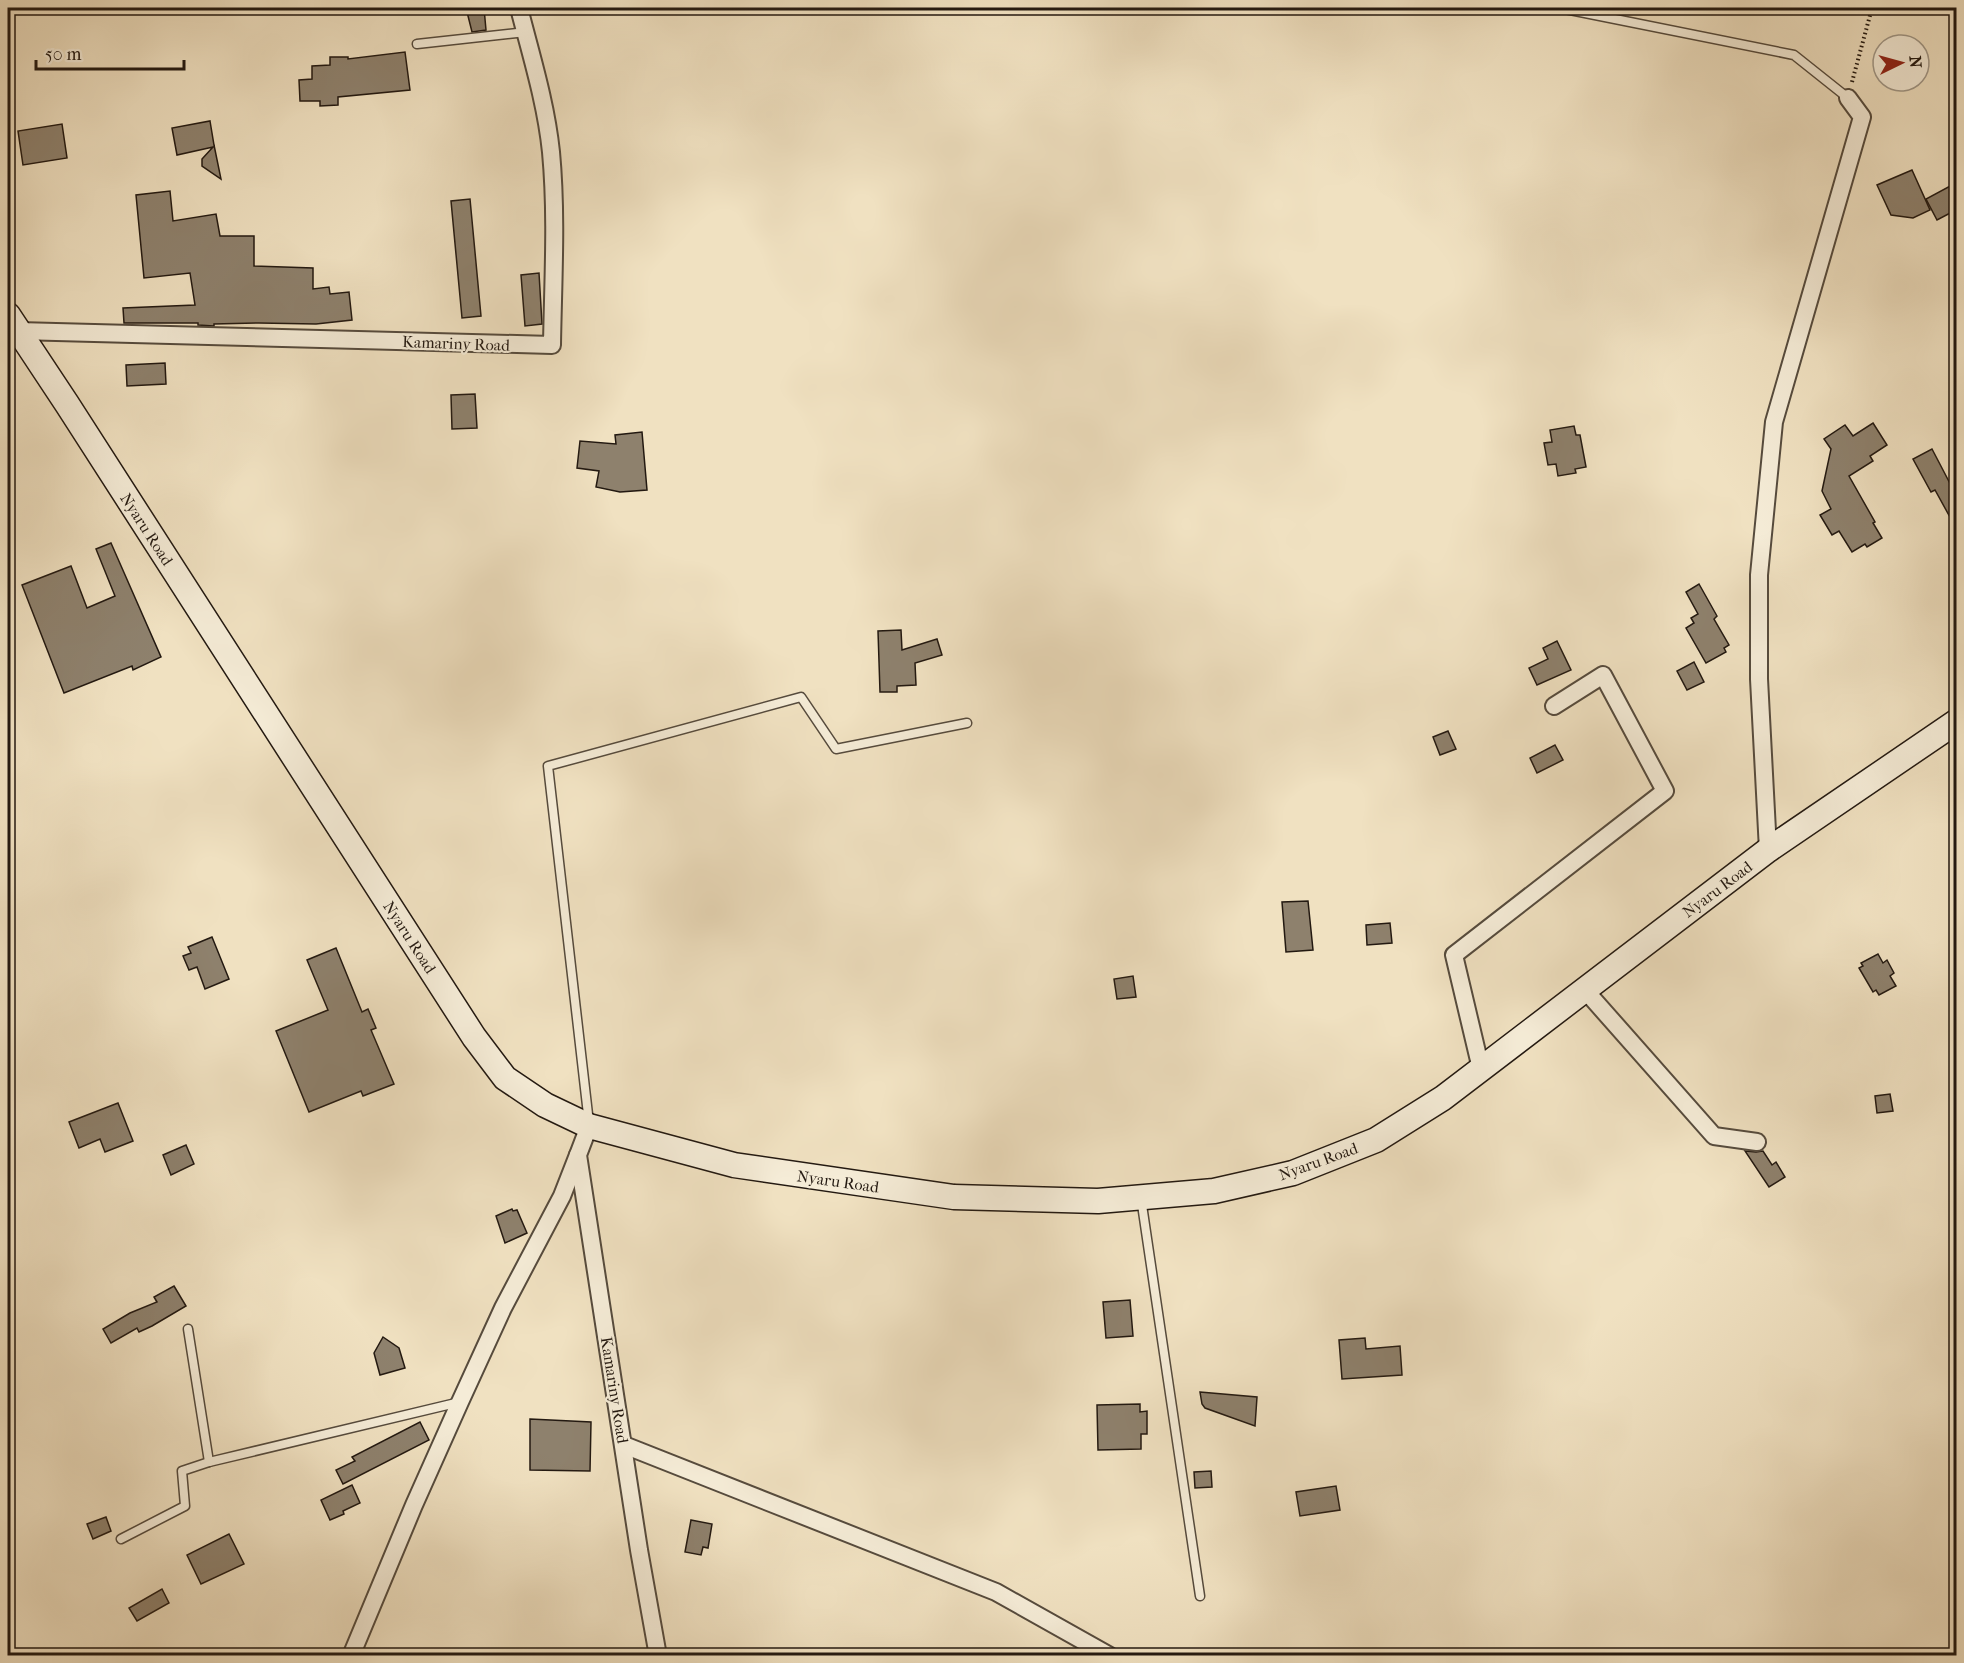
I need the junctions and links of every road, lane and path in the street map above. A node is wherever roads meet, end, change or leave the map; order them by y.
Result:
1 (519, 8) edge
2 (1560, 8) edge
3 (1872, 8) edge
4 (526, 32) junction
5 (417, 44) dead end
6 (1848, 98) junction
7 (13, 323) edge
8 (1554, 706) dead end
9 (1956, 722) edge
10 (967, 723) dead end
11 (1768, 850) junction
12 (1585, 990) junction
13 (1480, 1069) junction
14 (590, 1126) junction
15 (1757, 1142) dead end
16 (578, 1155) junction
17 (1141, 1198) junction
18 (188, 1329) dead end
19 (460, 1402) junction
20 (624, 1444) junction
21 (209, 1462) junction
22 (121, 1539) dead end
23 (1200, 1596) dead end
24 (1956, 1648) edge
25 (351, 1656) edge
26 (658, 1656) edge
27 (1110, 1656) edge
28 (1952, 1656) edge

1 - 4 street, Kamariny Road
2 - 6 lane
3 - 6 path
4 - 5 lane
4 - 7 street, Kamariny Road
6 - 11 street
7 - 14 main road, Nyaru Road
8 - 13 street
9 - 11 main road, Nyaru Road
10 - 14 lane
11 - 12 main road, Nyaru Road
12 - 13 main road, Nyaru Road
12 - 15 street
13 - 17 main road, Nyaru Road
14 - 16 street
14 - 17 main road, Nyaru Road
16 - 19 street
16 - 20 street, Kamariny Road
17 - 23 lane
18 - 21 lane
19 - 21 lane
19 - 25 street
20 - 26 street, Kamariny Road
20 - 27 street
21 - 22 lane
24 - 28 path

